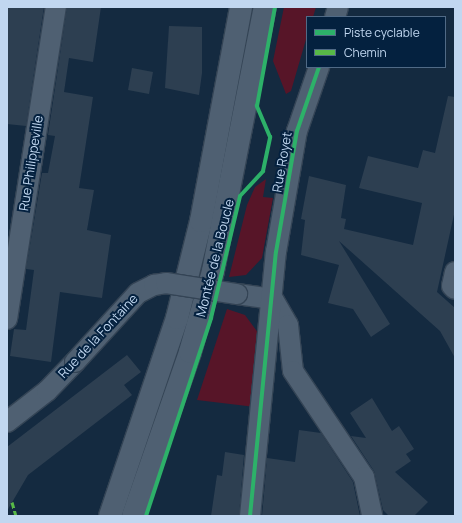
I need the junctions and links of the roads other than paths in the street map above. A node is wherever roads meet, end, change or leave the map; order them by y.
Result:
1 (56, 7) edge
2 (241, 7) edge
3 (265, 7) edge
4 (319, 68) edge
5 (455, 272) edge
6 (455, 289) edge
7 (273, 299) junction
8 (7, 319) edge
9 (7, 422) edge
10 (110, 516) edge
11 (134, 516) edge
12 (250, 516) edge
13 (372, 516) edge

1 - 8 street, Rue Philippeville
2 - 10 main road, Montée de la Boucle
3 - 11 main road, Montée de la Boucle
4 - 7 street, Rue Royet
5 - 6 street
7 - 9 street, Rue de la Fontaine, bridge
7 - 12 street, Rue Royet
7 - 13 street

